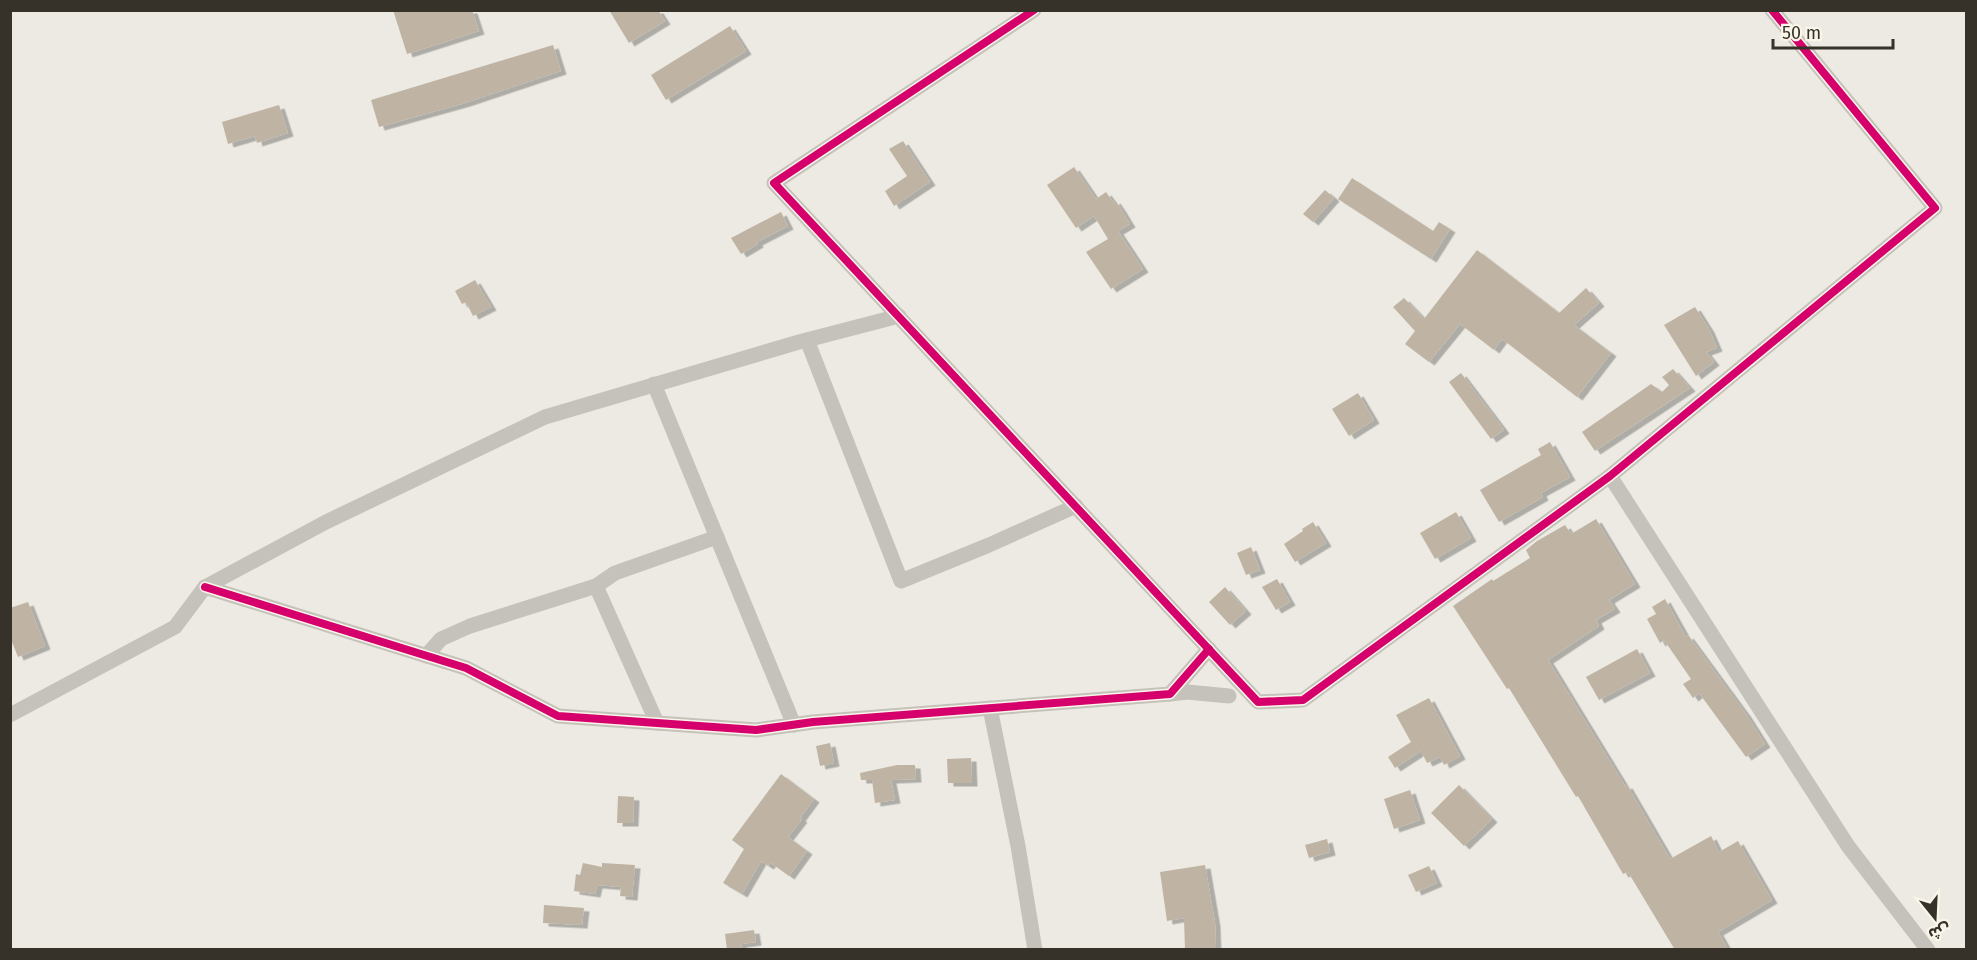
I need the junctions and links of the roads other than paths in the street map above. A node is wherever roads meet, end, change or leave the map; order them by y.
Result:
1 (1034, 10) edge
2 (1772, 10) edge
3 (898, 316) junction
4 (807, 340) junction
5 (654, 384) junction
6 (1610, 476) junction
7 (1076, 506) junction
8 (717, 537) junction
9 (596, 586) junction
10 (205, 587) junction
11 (1209, 649) junction
12 (426, 656) junction
13 (1170, 693) junction
14 (1229, 696) dead end
15 (990, 708) junction
16 (10, 715) edge
17 (657, 723) junction
18 (794, 724) junction
19 (1035, 950) edge
20 (1928, 950) edge

1 - 3 street
2 - 6 street
3 - 4 street
3 - 7 street
4 - 5 street
4 - 7 street
5 - 8 street
5 - 10 street
6 - 11 street
6 - 20 street
7 - 11 street
8 - 9 street
8 - 18 street
9 - 12 street
9 - 17 street
10 - 12 street
10 - 16 street
11 - 13 street
12 - 17 street
13 - 14 street
13 - 15 street
15 - 18 street
15 - 19 street
17 - 18 street

